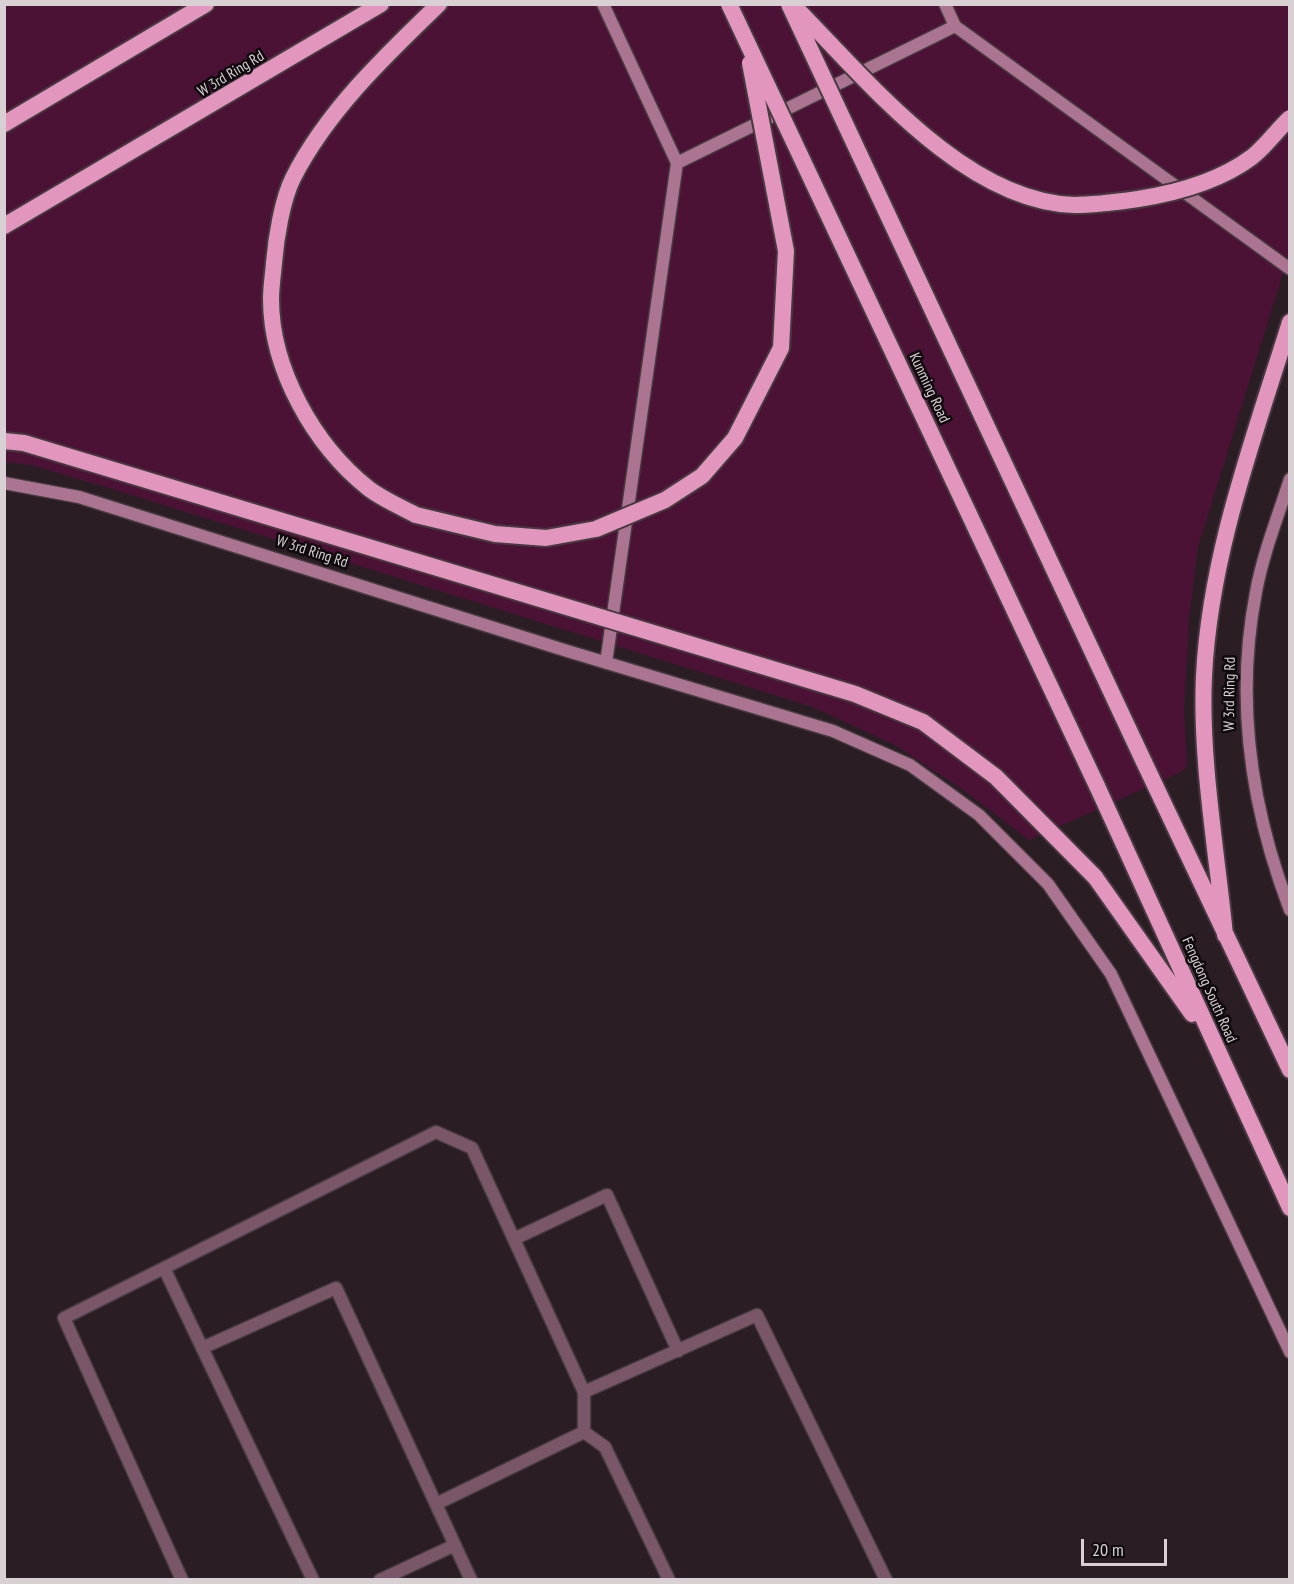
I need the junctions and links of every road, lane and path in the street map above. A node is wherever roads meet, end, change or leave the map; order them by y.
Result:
1 (206, 4) edge
2 (381, 4) edge
3 (439, 4) edge
4 (603, 4) edge
5 (729, 4) edge
6 (791, 4) edge
7 (945, 4) edge
8 (955, 26) junction
9 (745, 39) junction
10 (1290, 118) edge
11 (4, 124) edge
12 (677, 163) junction
13 (4, 226) edge
14 (1290, 269) edge
15 (1290, 322) edge
16 (4, 441) edge
17 (1290, 479) edge
18 (4, 483) edge
19 (606, 663) junction
20 (1097, 786) joint
21 (1290, 910) edge
22 (1225, 935) junction
23 (1215, 1045) junction
24 (1290, 1070) edge
25 (1290, 1208) edge
26 (514, 1239) junction
27 (164, 1268) junction
28 (202, 1348) junction
29 (678, 1351) junction
30 (1290, 1352) edge
31 (584, 1392) junction
32 (584, 1432) junction
33 (436, 1504) junction
34 (455, 1545) junction
35 (182, 1580) edge
36 (313, 1580) edge
37 (380, 1580) edge
38 (471, 1580) edge
39 (669, 1580) edge
40 (886, 1580) edge

1 - 11 highway
2 - 13 highway, W 3rd Ring Rd
3 - 9 highway, bridge
4 - 12 main road
5 - 9 highway, Kunming Road, bridge
6 - 10 highway, bridge
6 - 22 highway, bridge
7 - 8 main road
8 - 12 main road
8 - 14 main road
9 - 20 highway, Kunming Road, bridge
12 - 19 main road
15 - 22 highway
16 - 23 highway, bridge
17 - 21 main road, W 3rd Ring Rd
18 - 19 main road, W 3rd Ring Rd
19 - 30 main road, W 3rd Ring Rd
20 - 23 highway, Fengdong South Road
22 - 24 highway
23 - 25 highway, Fengdong South Road
26 - 27 lane
26 - 29 lane
26 - 31 lane
27 - 28 lane
27 - 35 lane
28 - 33 lane
28 - 36 lane
29 - 31 lane
29 - 40 lane
31 - 32 lane
32 - 33 lane
32 - 39 lane
33 - 34 lane
34 - 37 lane
34 - 38 lane

